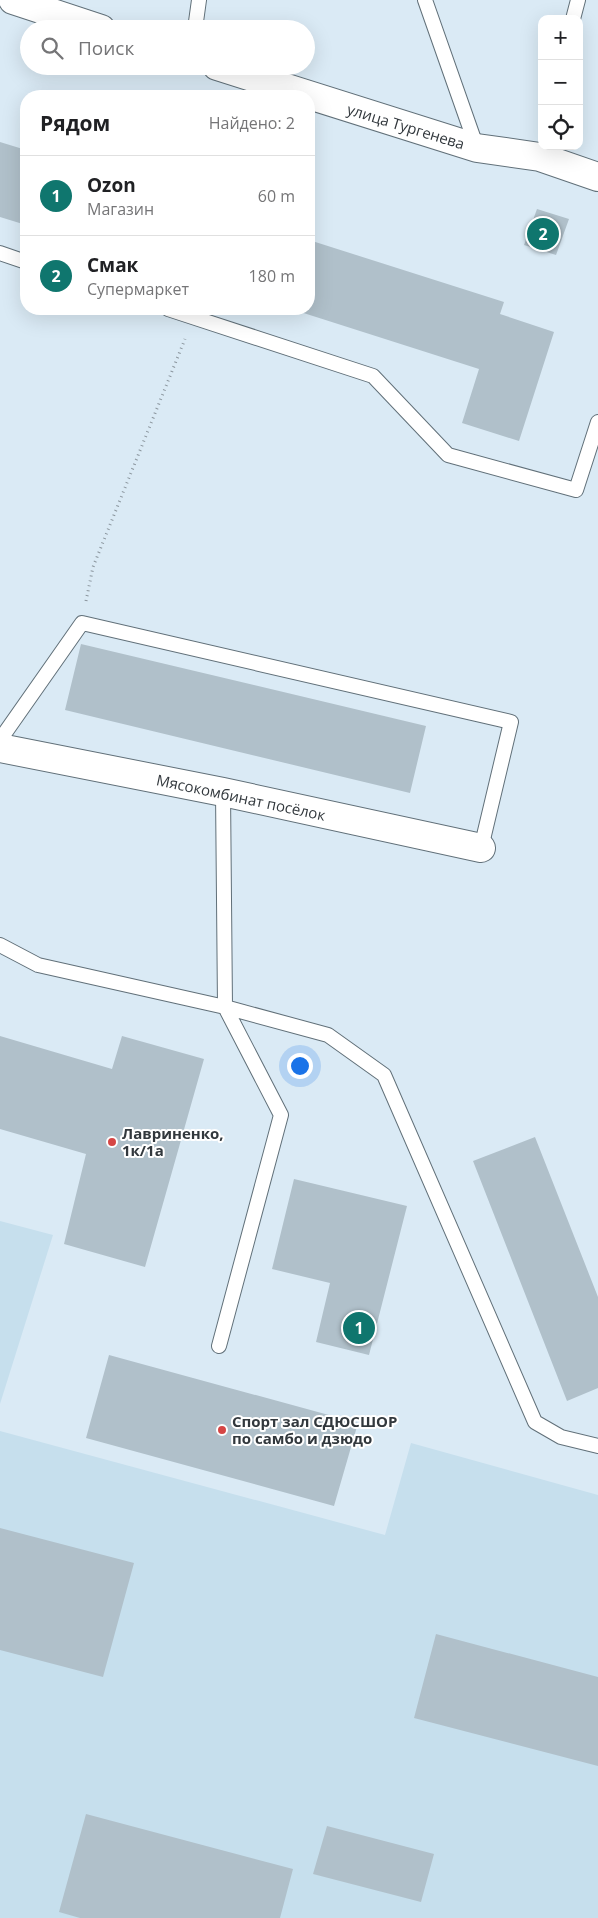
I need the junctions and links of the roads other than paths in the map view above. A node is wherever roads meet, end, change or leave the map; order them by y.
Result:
1 (13, 0) edge
2 (199, 0) edge
3 (425, 0) edge
4 (578, 0) edge
5 (574, 15) edge
6 (74, 20) edge
7 (196, 20) edge
8 (246, 75) edge
9 (293, 90) edge
10 (315, 97) edge
11 (477, 148) junction
12 (542, 152) edge
13 (598, 176) edge
14 (0, 253) edge
15 (20, 260) edge
16 (188, 315) edge
17 (598, 422) edge
18 (0, 740) edge
19 (0, 748) edge
20 (223, 792) junction
21 (481, 848) joint
22 (0, 945) edge
23 (225, 1007) junction
24 (219, 1346) dead end
25 (598, 1446) edge

1 - 6 street
2 - 7 lane
3 - 11 lane
4 - 5 lane
8 - 9 street, улица Тургенева
10 - 11 street, улица Тургенева
11 - 12 street, улица Тургенева
12 - 13 street, улица Тургенева
14 - 15 lane
16 - 17 lane
18 - 21 lane
19 - 20 street, Мясокомбинат посёлок
20 - 21 street, Мясокомбинат посёлок
20 - 23 lane
22 - 23 lane
23 - 24 lane
23 - 25 lane

